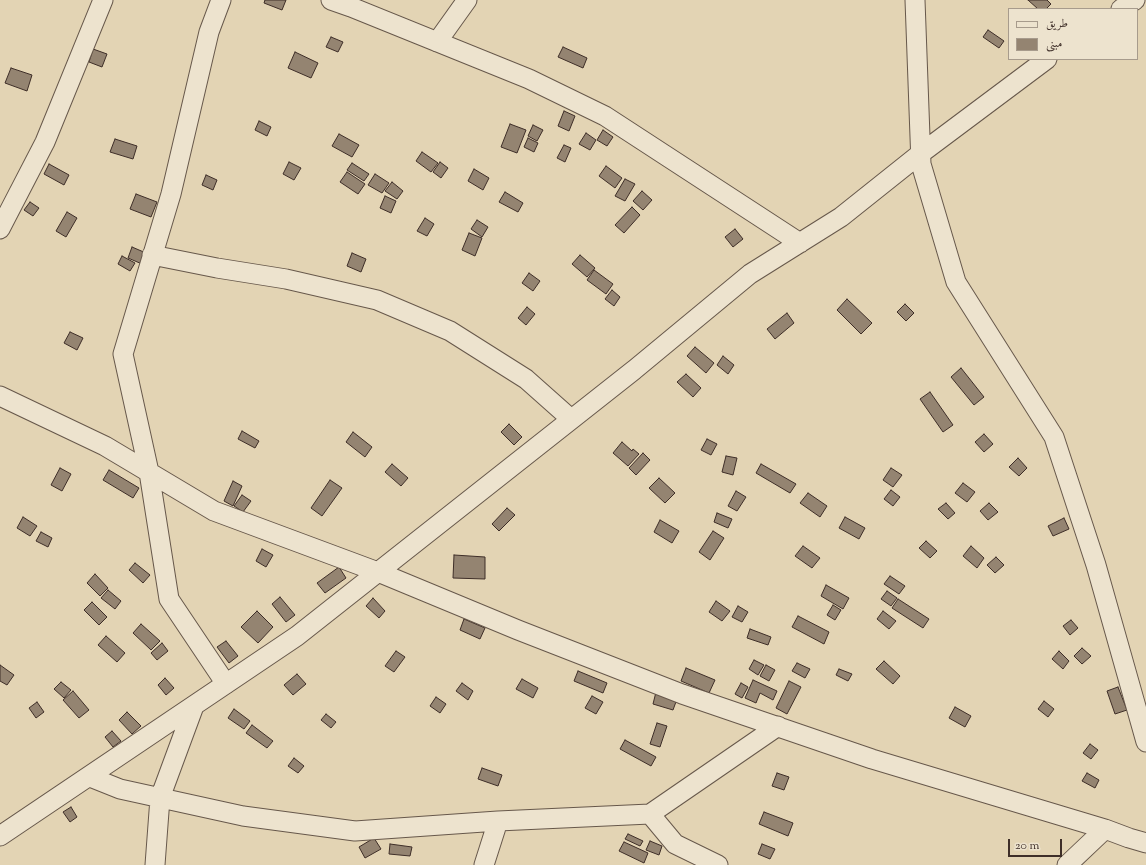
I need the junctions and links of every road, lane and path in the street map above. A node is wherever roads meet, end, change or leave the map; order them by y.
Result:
1 (103, 0) edge
2 (221, 0) edge
3 (331, 0) edge
4 (467, 0) edge
5 (915, 0) edge
6 (1135, 0) edge
7 (1123, 8) edge
8 (437, 42) junction
9 (1046, 60) edge
10 (920, 154) junction
11 (0, 229) edge
12 (800, 243) junction
13 (152, 255) junction
14 (0, 396) edge
15 (571, 419) junction
16 (149, 472) junction
17 (378, 572) junction
18 (226, 684) junction
19 (194, 706) junction
20 (778, 726) junction
21 (1146, 742) edge
22 (90, 777) junction
23 (160, 798) junction
24 (650, 814) junction
25 (498, 821) junction
26 (1106, 829) junction
27 (0, 836) edge
28 (1146, 843) edge
29 (155, 865) edge
30 (484, 865) edge
31 (718, 865) edge
32 (1067, 865) edge

1 - 11 street
2 - 13 street
3 - 8 street
4 - 8 street
5 - 10 street
6 - 7 street
8 - 12 street
9 - 10 street
10 - 12 street
10 - 21 street
12 - 15 street
13 - 15 street
13 - 16 street
14 - 16 street
15 - 17 street
16 - 17 street
16 - 18 street
17 - 18 street
17 - 20 street
18 - 19 street
19 - 22 street
19 - 23 street
20 - 24 street
20 - 26 street
22 - 23 street
22 - 27 street
23 - 25 street
23 - 29 street
24 - 25 street
24 - 31 street
25 - 30 street
26 - 28 street
26 - 32 street

